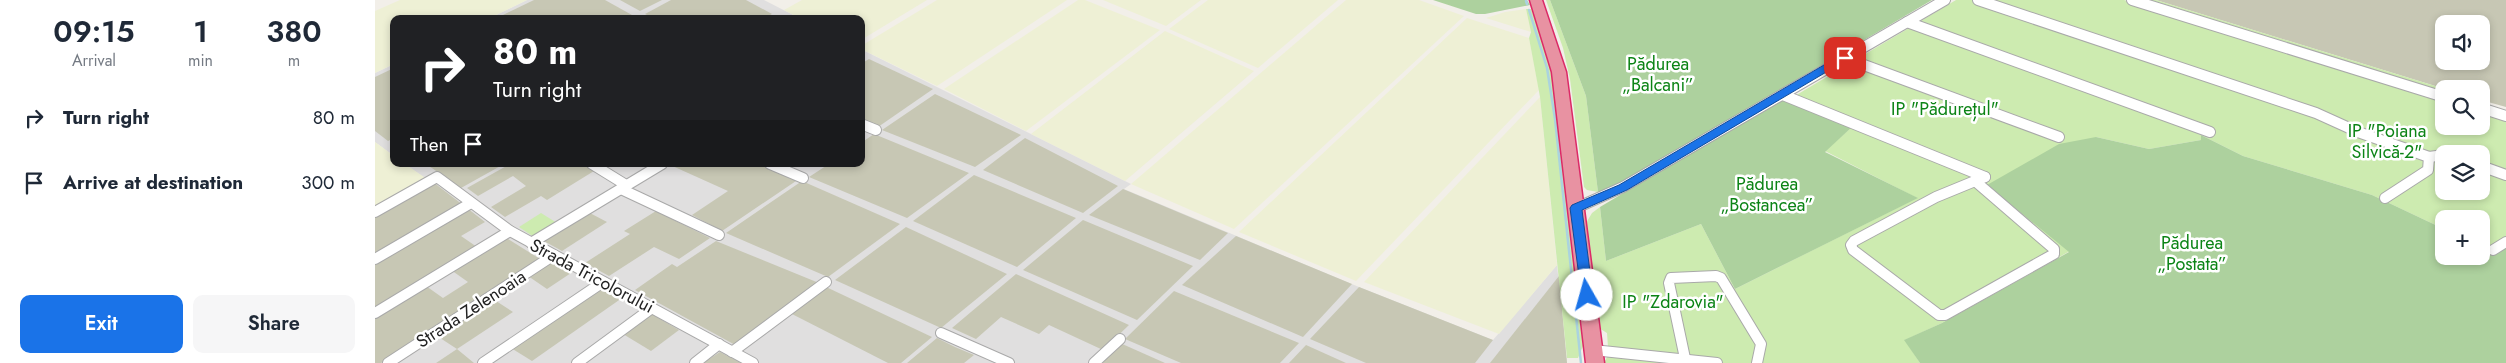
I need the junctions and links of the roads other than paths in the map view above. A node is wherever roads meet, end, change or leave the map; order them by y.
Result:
1 (1536, 0) edge
2 (1945, 0) edge
3 (1978, 0) edge
4 (2133, 0) edge
5 (1907, 22) junction
6 (1845, 58) junction
7 (2435, 94) edge
8 (1783, 95) junction
9 (2490, 111) edge
10 (2506, 116) edge
11 (865, 126) edge
12 (876, 130) dead end
13 (2210, 132) dead end
14 (2059, 137) dead end
15 (2435, 157) edge
16 (2429, 158) junction
17 (596, 167) edge
18 (656, 167) edge
19 (777, 167) edge
20 (2490, 169) edge
21 (2506, 175) edge
22 (803, 178) dead end
23 (1975, 181) junction
24 (623, 187) junction
25 (2385, 198) dead end
26 (471, 202) junction
27 (1576, 208) junction
28 (375, 212) edge
29 (510, 231) junction
30 (719, 236) dead end
31 (2506, 242) edge
32 (531, 243) junction
33 (2493, 250) dead end
34 (553, 255) junction
35 (375, 259) edge
36 (603, 282) junction
37 (826, 282) dead end
38 (652, 308) junction
39 (375, 313) edge
40 (941, 333) dead end
41 (1120, 339) dead end
42 (719, 344) junction
43 (732, 352) junction
44 (1594, 357) edge
45 (1686, 361) edge
46 (388, 363) edge
47 (483, 363) edge
48 (577, 363) edge
49 (695, 363) edge
50 (753, 363) edge
51 (1009, 363) edge
52 (1094, 363) edge
53 (1717, 363) edge
54 (1757, 363) edge

1 - 27 highway
2 - 5 street
3 - 16 street
4 - 7 street
5 - 6 street
5 - 13 street
6 - 8 street
6 - 14 street
8 - 23 street
8 - 27 street
9 - 10 street
11 - 12 street
15 - 16 street
16 - 25 street
17 - 24 street
18 - 24 street
19 - 22 street
20 - 21 street
23 - 23 street
24 - 30 street
24 - 32 street
26 - 28 street, Strada Tricolorului
26 - 29 street, Strada Tricolorului
26 - 35 street
27 - 44 highway
29 - 32 street, Strada Tricolorului
29 - 39 street
31 - 33 street
32 - 34 street, Strada Tricolorului
34 - 36 street, Strada Tricolorului
34 - 46 street, Strada Zelenoaia
36 - 38 street, Strada Tricolorului
36 - 47 street
37 - 43 street
38 - 42 street, Strada Tricolorului
38 - 48 street
40 - 51 street
41 - 52 street
42 - 43 street, Strada Tricolorului
42 - 49 street
43 - 50 street, Strada Tricolorului
44 - 45 street
45 - 53 street
45 - 54 street

